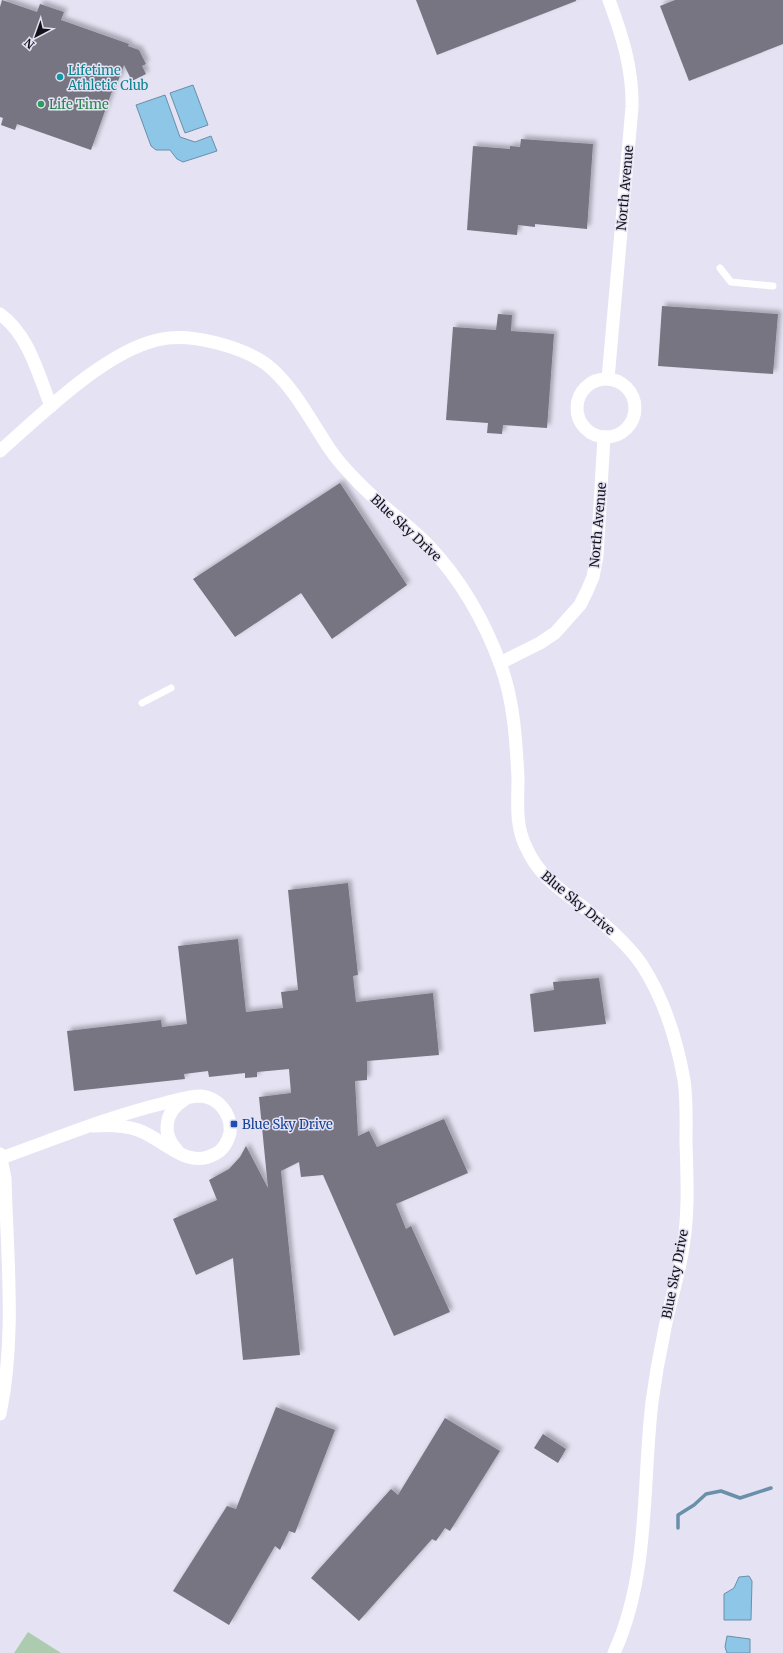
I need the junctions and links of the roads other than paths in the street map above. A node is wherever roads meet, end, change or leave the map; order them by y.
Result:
1 (609, 0) edge
2 (720, 268) dead end
3 (773, 286) dead end
4 (0, 314) edge
5 (608, 379) junction
6 (51, 406) junction
7 (604, 437) junction
8 (0, 451) edge
9 (500, 663) junction
10 (171, 688) dead end
11 (142, 704) dead end
12 (194, 1096) junction
13 (93, 1126) junction
14 (180, 1153) junction
15 (0, 1157) edge
16 (0, 1414) edge
17 (614, 1653) edge

1 - 5 street, North Avenue
2 - 3 lane
4 - 6 street
5 - 7 street
5 - 7 street
6 - 8 street, Blue Sky Drive
6 - 9 street, Blue Sky Drive
7 - 9 street, North Avenue
9 - 17 street, Blue Sky Drive
10 - 11 lane
12 - 13 street
12 - 14 street
12 - 14 street
13 - 14 street
13 - 15 street
15 - 16 street

